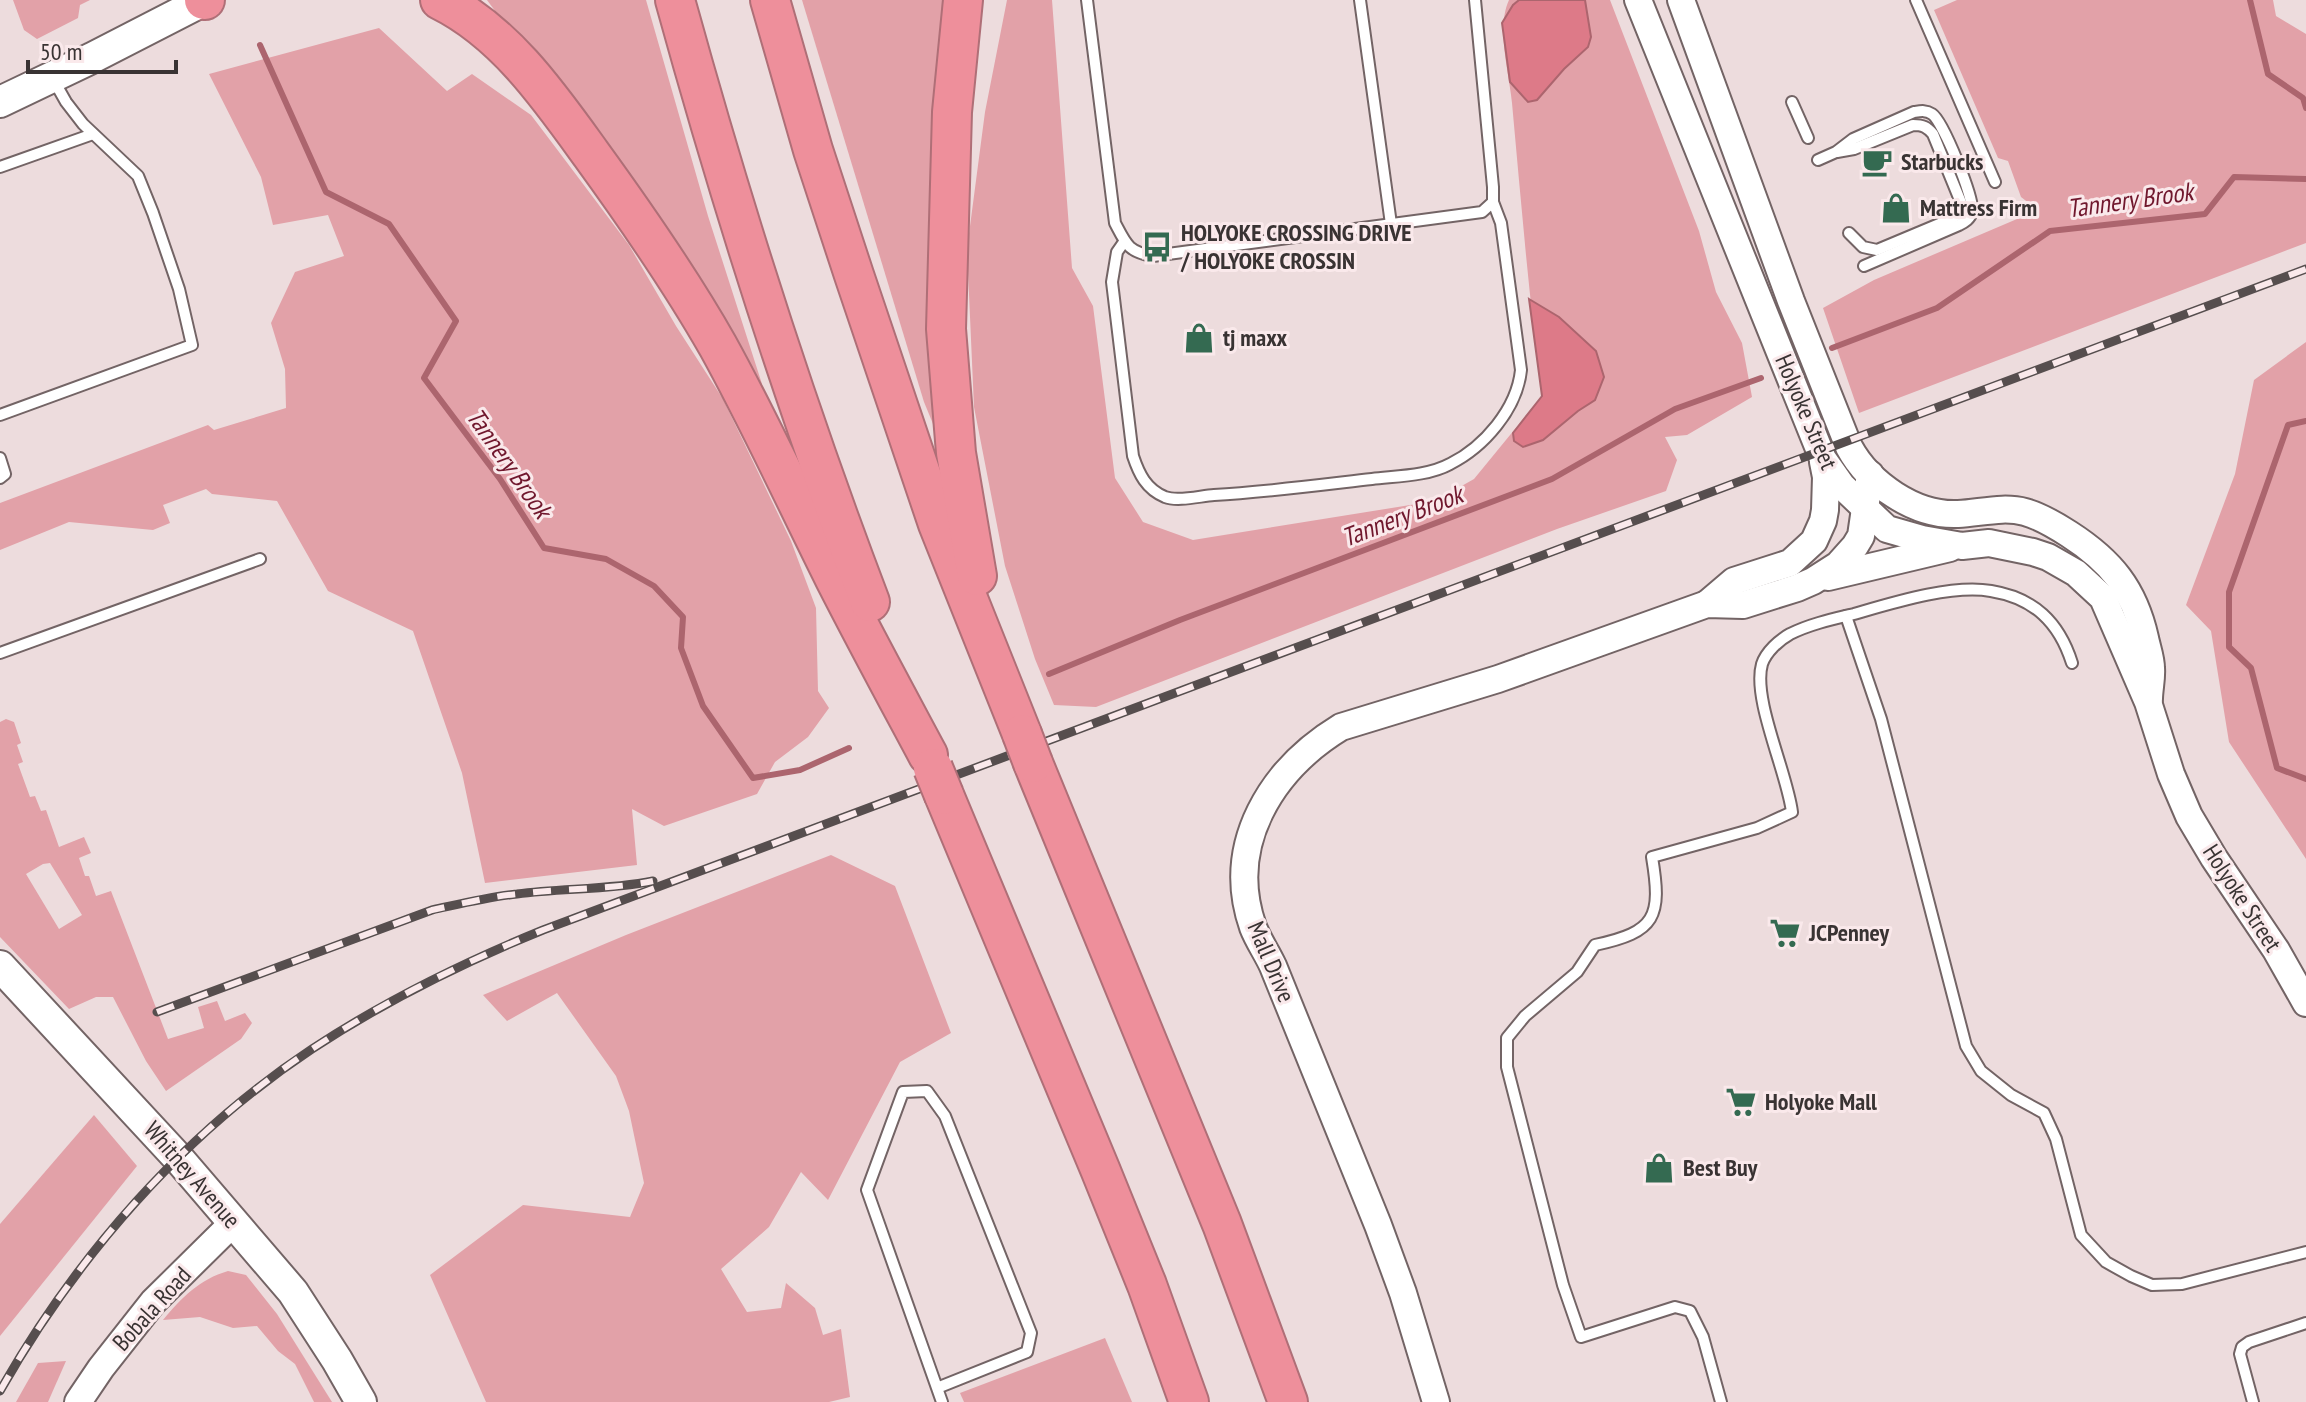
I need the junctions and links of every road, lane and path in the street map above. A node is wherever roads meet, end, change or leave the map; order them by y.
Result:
1 (205, 0) edge
2 (440, 0) edge
3 (474, 0) edge
4 (675, 0) edge
5 (770, 0) edge
6 (963, 0) edge
7 (1087, 0) edge
8 (1360, 0) edge
9 (1475, 0) edge
10 (1638, 0) edge
11 (1681, 0) edge
12 (1916, 0) edge
13 (502, 45) junction
14 (52, 77) junction
15 (0, 102) edge
16 (1792, 102) dead end
17 (93, 134) junction
18 (1808, 138) dead end
19 (1836, 152) junction
20 (1818, 160) dead end
21 (0, 167) edge
22 (1995, 182) dead end
23 (1493, 202) junction
24 (1391, 224) junction
25 (1849, 233) dead end
26 (1124, 242) junction
27 (1864, 266) dead end
28 (0, 415) edge
29 (0, 458) edge
30 (1823, 459) junction
31 (1870, 474) junction
32 (0, 478) edge
33 (1901, 499) junction
34 (1865, 508) junction
35 (1962, 546) junction
36 (260, 559) dead end
37 (1790, 563) junction
38 (1813, 581) junction
39 (1707, 604) junction
40 (1846, 616) junction
41 (0, 653) edge
42 (2072, 663) dead end
43 (1007, 699) junction
44 (2148, 702) junction
45 (935, 773) junction
46 (0, 966) edge
47 (2306, 1003) edge
48 (234, 1222) junction
49 (2306, 1252) edge
50 (2306, 1323) edge
51 (937, 1388) junction
52 (78, 1402) edge
53 (361, 1402) edge
54 (942, 1402) edge
55 (1189, 1402) edge
56 (1288, 1402) edge
57 (1436, 1402) edge
58 (1721, 1402) edge
59 (2253, 1402) edge

1 - 14 main road
2 - 13 highway
3 - 13 highway
4 - 45 highway
5 - 43 highway
6 - 43 highway
7 - 26 lane
8 - 24 lane
9 - 23 lane
10 - 30 street, Holyoke Street
11 - 31 street, Holyoke Street
12 - 22 lane
13 - 45 highway
14 - 15 main road
14 - 17 lane
16 - 18 lane
17 - 21 lane
17 - 28 lane
19 - 20 lane
19 - 25 lane
19 - 27 lane
23 - 24 lane
23 - 26 lane
24 - 26 lane
29 - 32 lane
30 - 34 street, Holyoke Street
30 - 37 street, Mall Drive
31 - 33 street, Holyoke Street
31 - 34 street, Mall Drive
33 - 34 street
33 - 44 street, Holyoke Street
34 - 35 street, Holyoke Street
34 - 37 street
34 - 38 street, Mall Drive
35 - 38 street
35 - 44 street, Holyoke Street
36 - 41 lane
37 - 39 street, Mall Drive
38 - 39 street, Mall Drive
39 - 57 street, Mall Drive
40 - 42 lane
40 - 49 lane
40 - 58 lane
43 - 56 highway
44 - 47 street, Holyoke Street
45 - 55 highway
46 - 48 main road, Whitney Avenue
48 - 52 street, Bobala Road
48 - 53 main road, Whitney Avenue
50 - 59 lane
51 - 51 lane
51 - 54 lane

